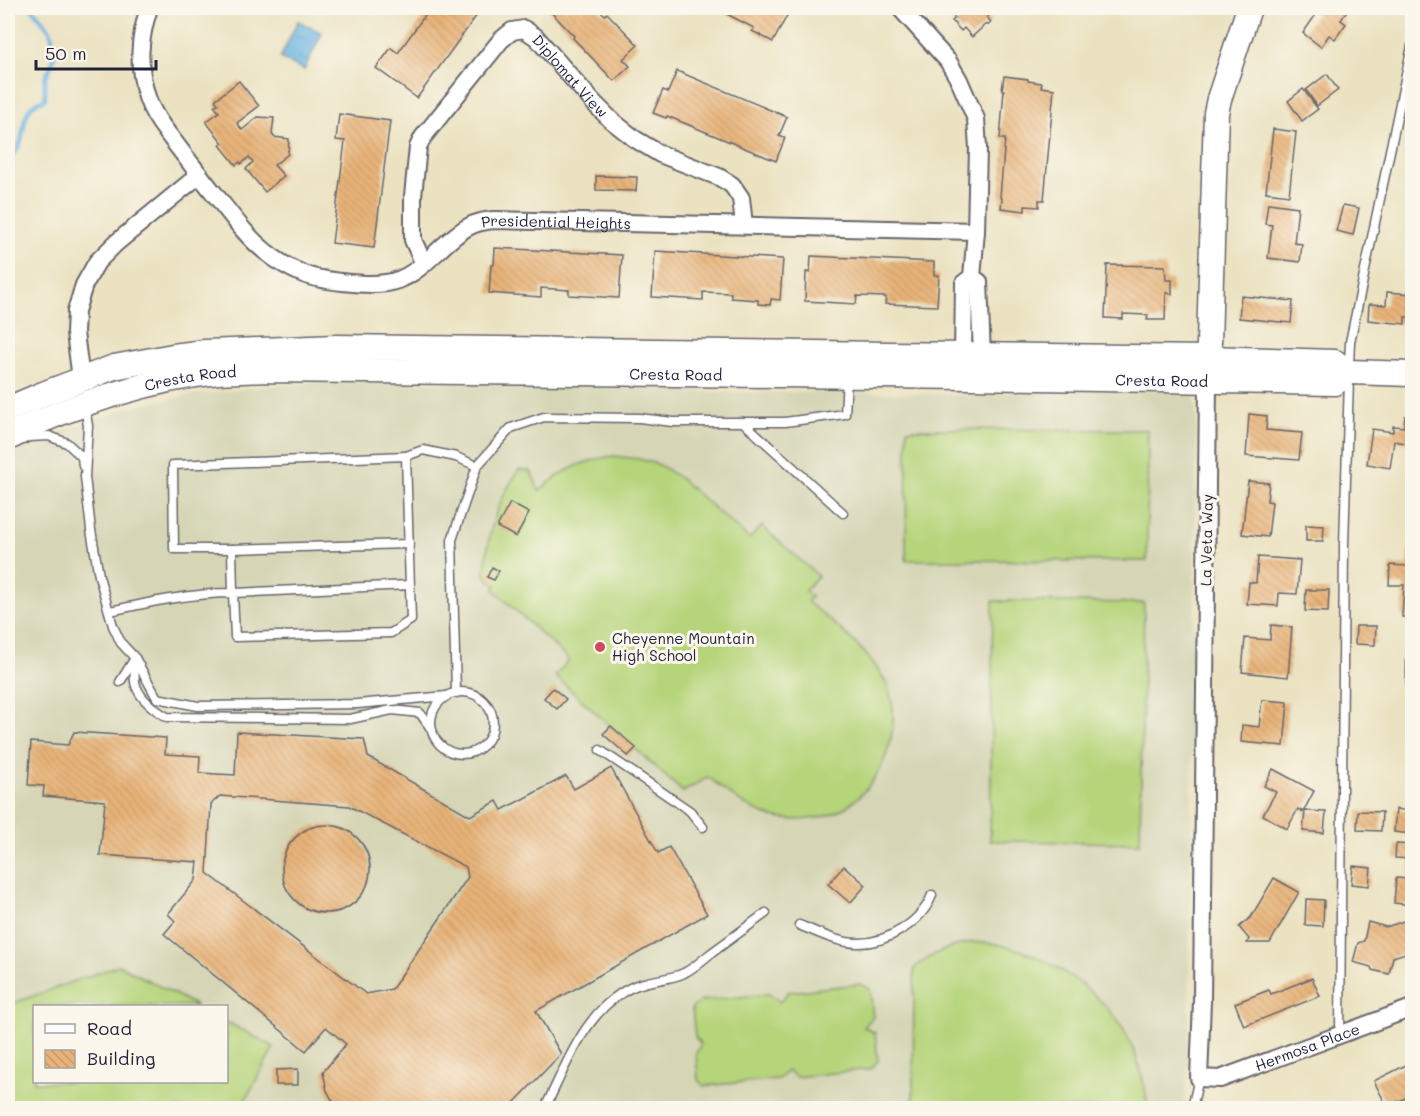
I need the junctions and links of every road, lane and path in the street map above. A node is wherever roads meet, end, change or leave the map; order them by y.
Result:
1 (149, 8) edge
2 (900, 8) edge
3 (1249, 8) edge
4 (1413, 46) edge
5 (199, 175) junction
6 (744, 225) junction
7 (976, 231) junction
8 (424, 264) junction
9 (973, 356) junction
10 (847, 365) junction
11 (1208, 370) junction
12 (1349, 372) junction
13 (1413, 374) edge
14 (82, 391) junction
15 (8, 409) edge
16 (743, 422) junction
17 (8, 435) edge
18 (8, 447) edge
19 (406, 456) junction
20 (477, 466) junction
21 (85, 477) junction
22 (843, 513) dead end
23 (409, 544) junction
24 (232, 549) junction
25 (410, 585) junction
26 (233, 593) junction
27 (110, 611) junction
28 (135, 658) junction
29 (120, 682) dead end
30 (456, 693) junction
31 (447, 696) junction
32 (432, 730) junction
33 (600, 750) dead end
34 (703, 827) dead end
35 (932, 895) dead end
36 (766, 914) dead end
37 (799, 925) dead end
38 (1413, 1008) edge
39 (1340, 1036) junction
40 (1199, 1078) junction
41 (545, 1108) edge
42 (1192, 1108) edge

1 - 5 street, Presidential Heights
2 - 7 street
3 - 11 main road, La Veta Way
4 - 12 lane
5 - 8 street, Presidential Heights
5 - 14 street
6 - 7 street, Presidential Heights
6 - 8 street, Presidential Heights
6 - 8 street, Diplomat View
7 - 9 street
9 - 10 main road, Cresta Road
9 - 11 main road, Cresta Road
10 - 11 main road, Cresta Road
10 - 14 main road, Cresta Road
10 - 16 lane
11 - 12 main road, Cresta Road
11 - 40 street, La Veta Way
12 - 13 main road, Cresta Road
12 - 39 lane
14 - 15 main road, Cresta Road
14 - 17 main road, Cresta Road
14 - 21 lane
16 - 20 lane
16 - 22 lane
18 - 21 lane
19 - 20 lane
19 - 23 lane
19 - 24 lane
20 - 30 lane
21 - 27 lane
23 - 24 lane
23 - 25 lane
24 - 26 lane
25 - 26 lane
25 - 26 lane
26 - 27 lane
27 - 28 lane
28 - 29 lane
28 - 31 lane
28 - 32 lane
30 - 31 lane
30 - 32 lane
31 - 32 lane
33 - 34 lane
35 - 37 lane
36 - 41 lane
38 - 39 street, Hermosa Place
39 - 40 street, Hermosa Place
40 - 42 lane

